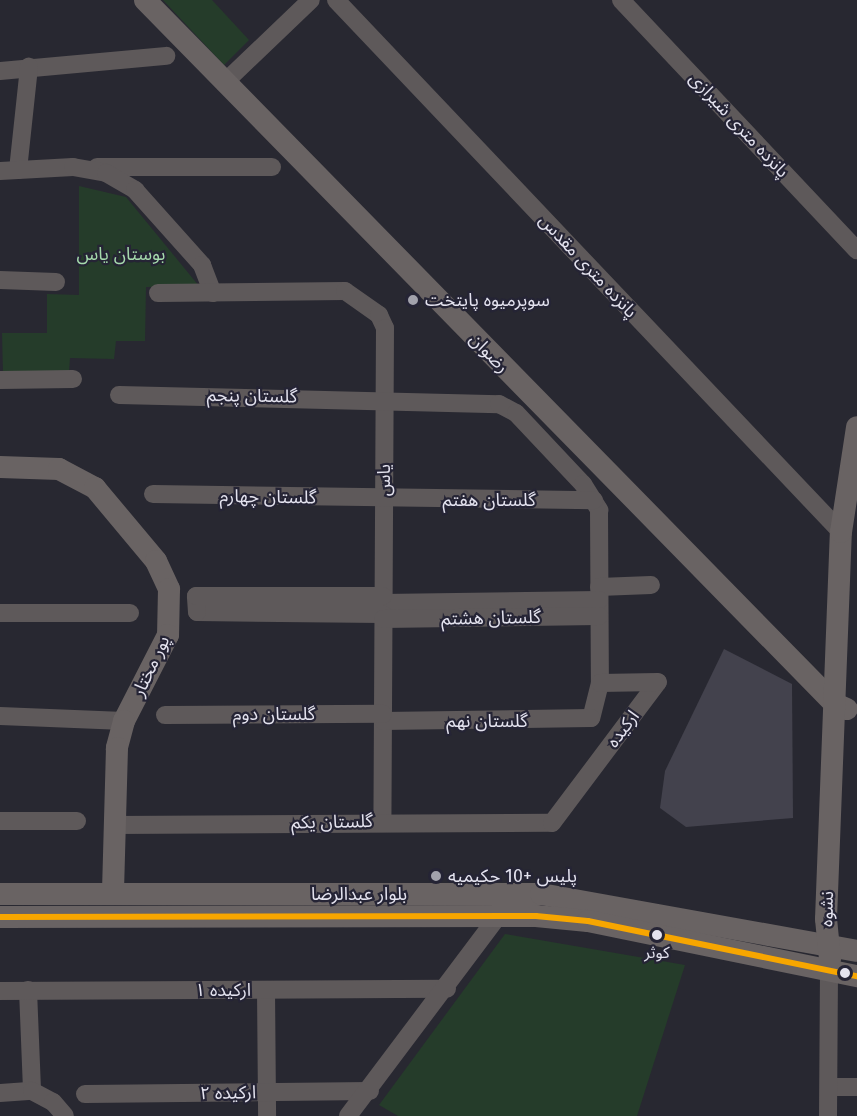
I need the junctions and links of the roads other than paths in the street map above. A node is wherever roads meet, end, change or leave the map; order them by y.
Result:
1 (144, 0) edge
2 (311, 0) edge
3 (336, 0) edge
4 (621, 0) edge
5 (166, 56) dead end
6 (29, 68) junction
7 (0, 70) edge
8 (224, 83) junction
9 (74, 167) junction
10 (272, 167) dead end
11 (9, 170) edge
12 (857, 250) edge
13 (0, 280) edge
14 (56, 282) dead end
15 (213, 292) junction
16 (158, 293) dead end
17 (73, 379) dead end
18 (0, 380) edge
19 (119, 395) dead end
20 (384, 397) junction
21 (857, 427) edge
22 (0, 467) edge
23 (153, 494) dead end
24 (384, 500) junction
25 (594, 500) junction
26 (857, 505) edge
27 (847, 534) junction
28 (651, 585) dead end
29 (599, 601) junction
30 (197, 604) dead end
31 (383, 608) junction
32 (0, 613) edge
33 (130, 613) dead end
34 (600, 683) junction
35 (841, 706) junction
36 (165, 715) dead end
37 (0, 716) edge
38 (383, 717) junction
39 (124, 722) junction
40 (0, 821) edge
41 (77, 821) dead end
42 (382, 821) junction
43 (552, 823) joint
44 (113, 825) junction
45 (0, 894) edge
46 (113, 894) junction
47 (498, 916) junction
48 (0, 917) edge
49 (700, 932) junction
50 (831, 946) junction
51 (857, 951) edge
52 (829, 970) junction
53 (857, 976) edge
54 (447, 989) junction
55 (28, 990) junction
56 (266, 990) junction
57 (0, 991) edge
58 (829, 1087) junction
59 (857, 1087) edge
60 (32, 1091) junction
61 (370, 1091) junction
62 (267, 1092) junction
63 (0, 1093) edge
64 (86, 1094) dead end
65 (65, 1116) edge
66 (267, 1116) edge
67 (348, 1116) edge
68 (828, 1116) edge

1 - 8 main road, رضوان
2 - 8 street
3 - 27 street, پانزده متری مقدس
4 - 12 street, پانزده متری شیرازی
5 - 6 street
6 - 7 street
6 - 11 street
8 - 35 main road, رضوان
9 - 10 street
9 - 11 street
9 - 15 street
13 - 14 street
15 - 16 street, یاس
15 - 20 street, یاس
17 - 18 street
19 - 20 street, گلستان پنجم
20 - 24 street, یاس
20 - 25 street, گلستان پنجم
21 - 27 main road, نشوه
22 - 39 main road, پور مختار
23 - 24 street, گلستان چهارم
24 - 25 street, گلستان هفتم
24 - 31 street, یاس
25 - 29 street
26 - 27 main road, نشوه
27 - 35 main road, نشوه
28 - 29 street, گلستان هشتم
29 - 31 street, گلستان هشتم
29 - 34 street
30 - 31 street, گلستان هشتم
31 - 38 street, یاس
32 - 33 street
34 - 38 street, گلستان نهم
34 - 43 street, ارکیده
35 - 50 main road, نشوه
36 - 38 street, گلستان دوم
37 - 39 street
38 - 42 street, یاس
39 - 44 main road, پور مختار
40 - 41 street
42 - 43 street, گلستان یکم
42 - 44 street, گلستان یکم
44 - 46 main road, پور مختار
45 - 46 main road, بلوار عبدالرضا
46 - 49 main road, بلوار عبدالرضا
47 - 48 main road, بلوار عبدالرضا
47 - 49 main road, بلوار عبدالرضا
47 - 54 street
49 - 50 main road, بلوار عبدالرضا
49 - 52 main road, بلوار عبدالرضا
50 - 51 main road, بلوار عبدالرضا
50 - 52 main road, نشوه
52 - 53 main road, بلوار عبدالرضا
52 - 58 street
54 - 56 street, ارکیده ۱
54 - 61 street
55 - 56 street, ارکیده ۱
55 - 57 street, ارکیده ۱
55 - 60 street
56 - 62 street
58 - 59 street
58 - 68 street
60 - 63 street
60 - 65 street
61 - 62 street, ارکیده ۲
61 - 67 street
62 - 64 street, ارکیده ۲
62 - 66 street

